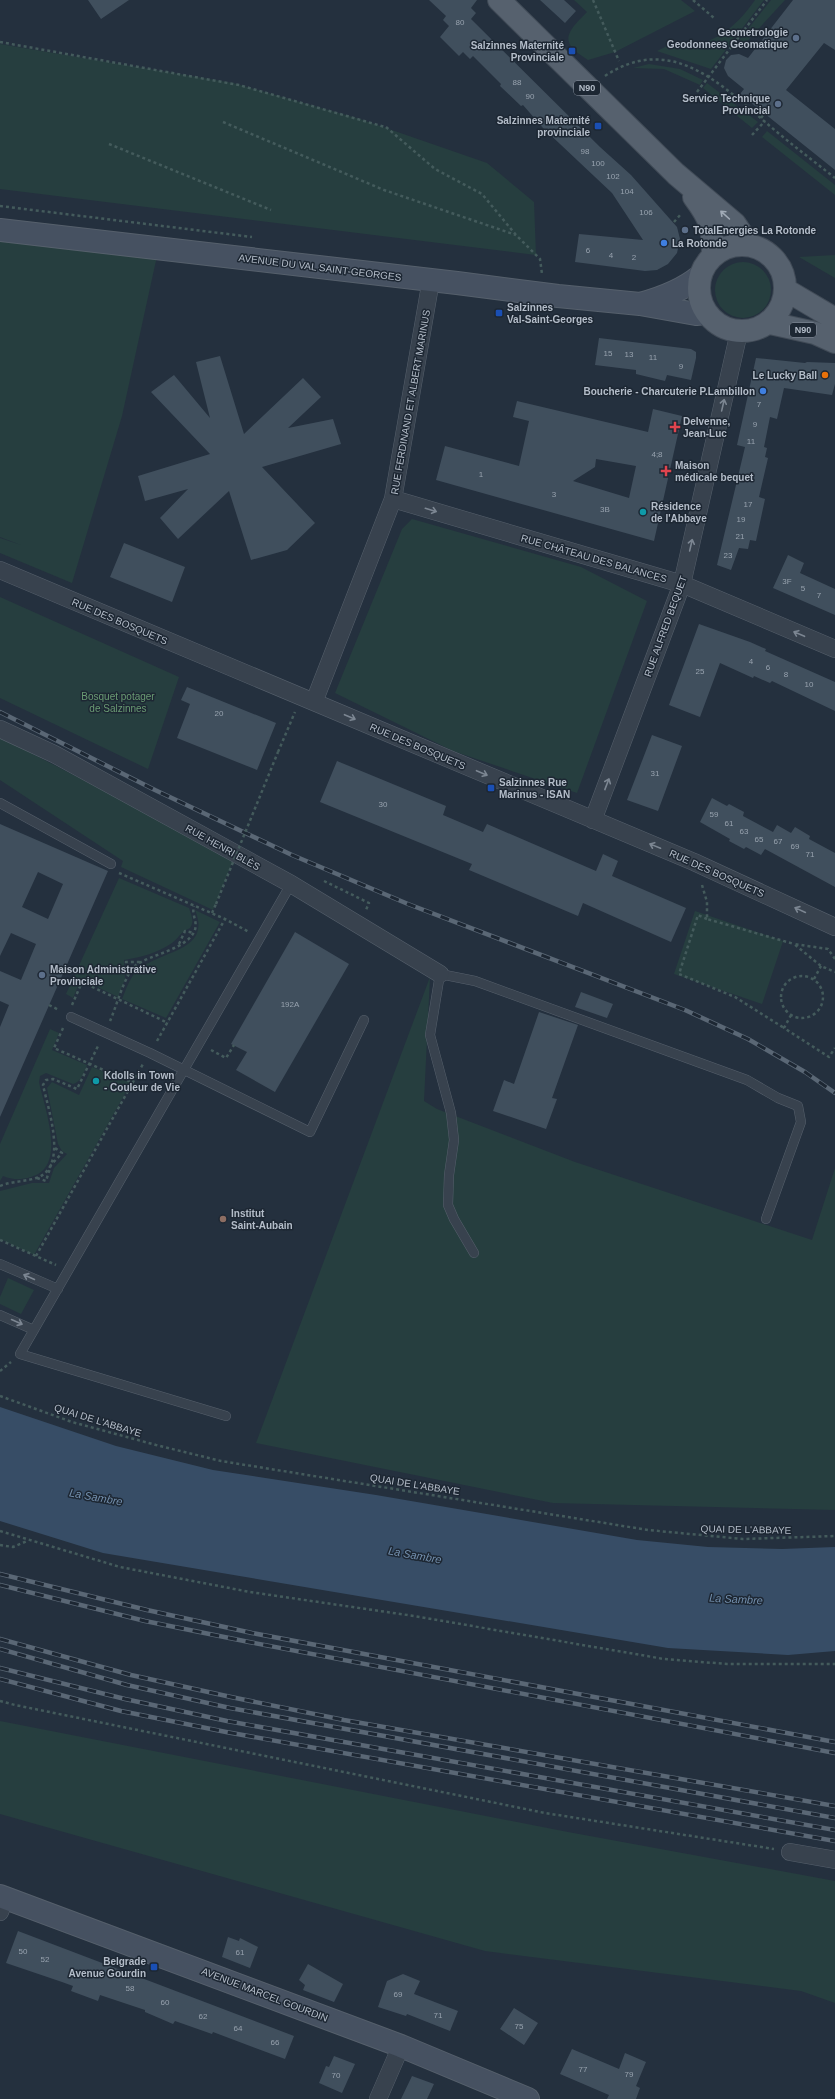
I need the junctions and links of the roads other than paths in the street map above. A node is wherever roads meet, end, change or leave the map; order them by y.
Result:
1 (499, 0) edge
2 (676, 174) junction
3 (0, 230) edge
4 (749, 245) junction
5 (713, 256) junction
6 (700, 276) junction
7 (431, 280) junction
8 (786, 290) junction
9 (640, 304) junction
10 (830, 312) edge
11 (706, 313) junction
12 (770, 323) junction
13 (739, 332) junction
14 (835, 342) edge
15 (393, 499) junction
16 (0, 570) edge
17 (682, 584) junction
18 (835, 649) edge
19 (308, 699) junction
20 (0, 730) edge
21 (0, 804) edge
22 (593, 820) junction
23 (112, 867) road end
24 (291, 884) junction
25 (835, 926) edge
26 (440, 974) junction
27 (71, 1013) road end
28 (364, 1020) dead end
29 (184, 1070) junction
30 (766, 1219) dead end
31 (474, 1253) dead end
32 (0, 1264) edge
33 (58, 1290) junction
34 (0, 1315) edge
35 (34, 1330) junction
36 (226, 1416) dead end
37 (790, 1852) road end
38 (835, 1860) edge
39 (2, 1902) edge
40 (401, 2046) junction
41 (378, 2099) edge
42 (528, 2099) edge

1 - 2 main road, N90
4 -> 2 main road, N90
2 - 5 main road, N90
3 - 7 main road, AVENUE DU VAL SAINT-GEORGES
4 - 5 main road
4 - 8 main road
5 - 6 main road
6 - 9 main road, AVENUE DU VAL SAINT-GEORGES
6 - 11 main road
7 - 9 main road, AVENUE DU VAL SAINT-GEORGES
7 - 15 street, RUE FERDINAND ET ALBERT MARINUS
8 - 10 main road, N90
8 - 12 main road
9 - 11 main road, AVENUE DU VAL SAINT-GEORGES
11 - 13 main road
12 - 13 main road
12 - 14 main road, N90
17 -> 13 street, RUE ALFRED BEQUET
15 -> 17 street, RUE CHÂTEAU DES BALANCES
15 - 19 street, RUE FERDINAND ET ALBERT MARINUS
16 - 19 street, RUE DES BOSQUETS
18 -> 17 street, RUE CHÂTEAU DES BALANCES
22 -> 17 street, RUE ALFRED BEQUET
19 -> 22 street, RUE DES BOSQUETS
20 - 24 street, RUE HENRI BLÈS
21 - 23 lane
25 -> 22 street, RUE DES BOSQUETS
24 - 26 street, RUE HENRI BLÈS
24 - 29 lane
26 - 30 lane
26 - 31 lane
27 - 29 lane
28 - 29 lane
29 - 33 lane
33 -> 32 lane
33 - 35 lane
34 -> 35 lane
35 - 36 lane
37 - 38 street
39 - 40 main road, AVENUE MARCEL GOURDIN
40 - 41 street
40 - 42 main road, AVENUE MARCEL GOURDIN

